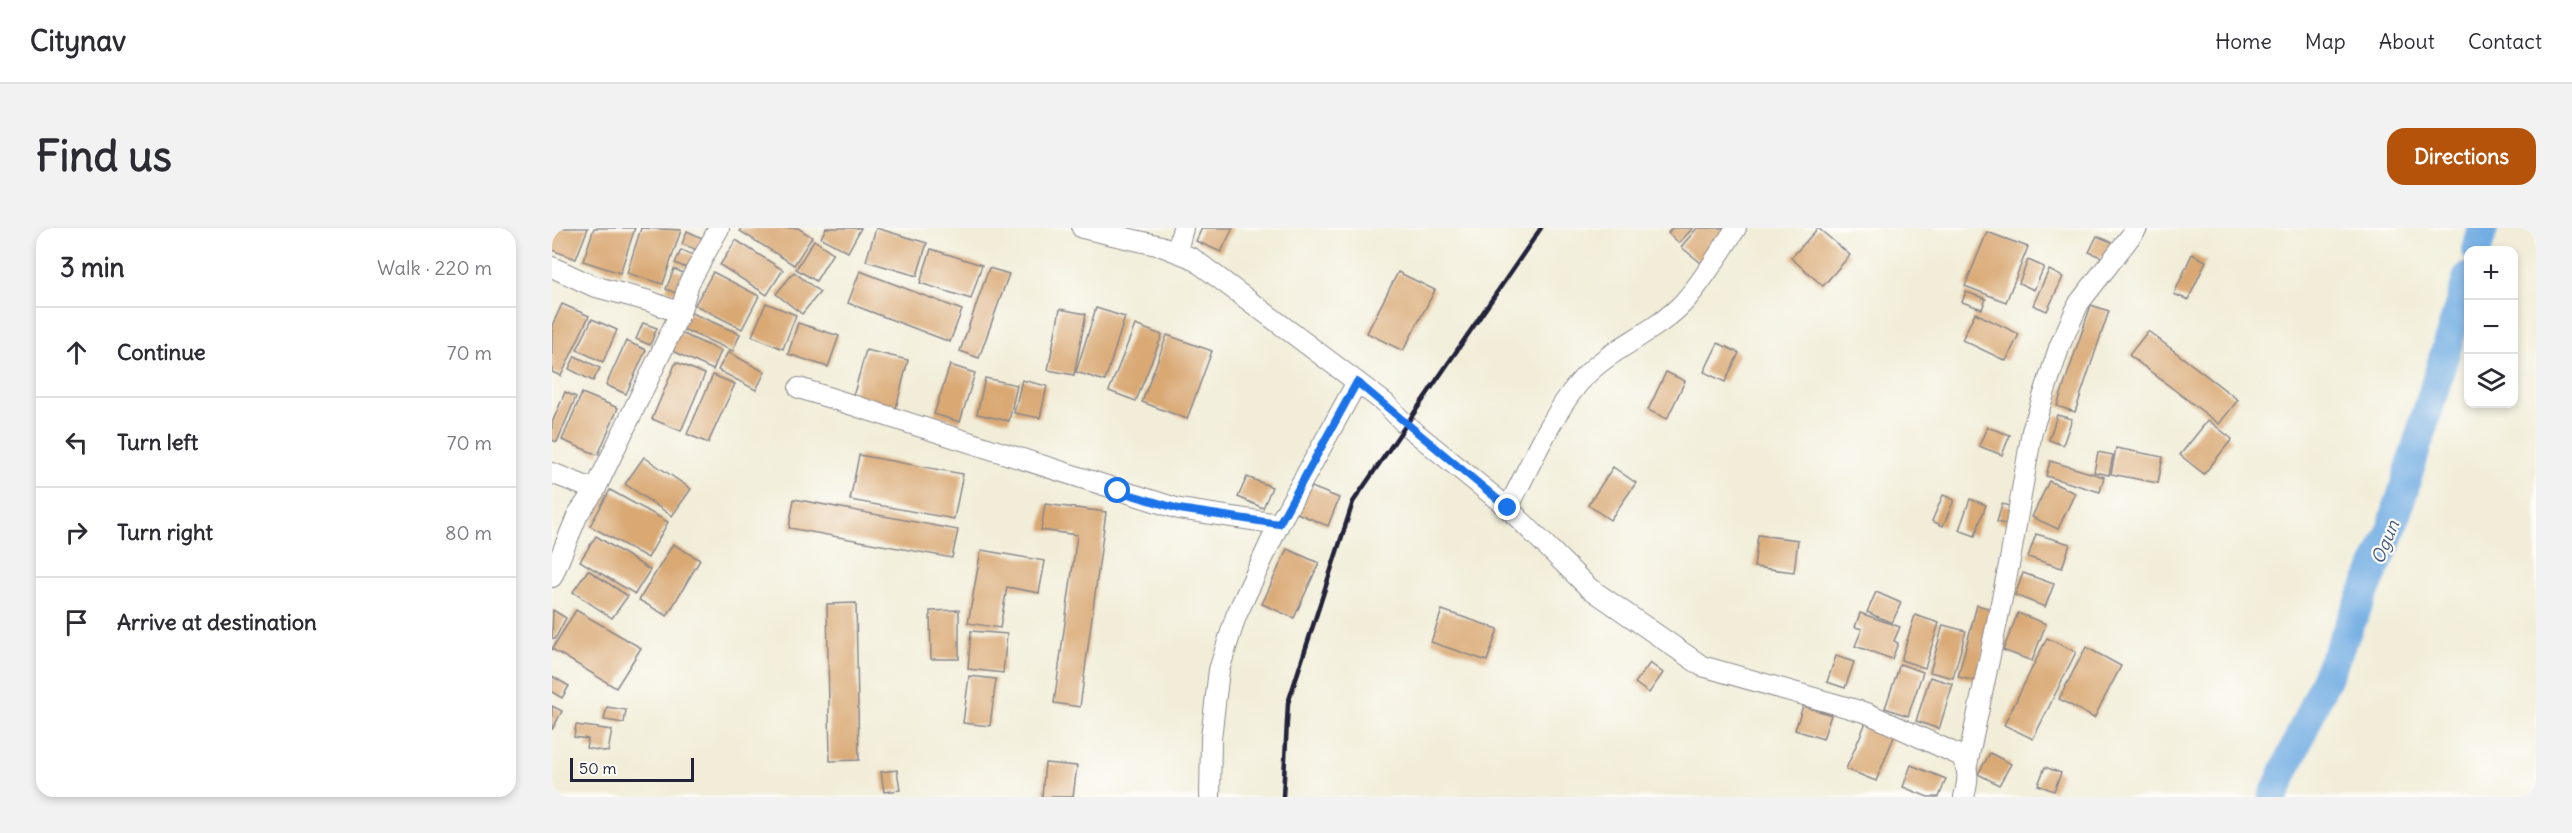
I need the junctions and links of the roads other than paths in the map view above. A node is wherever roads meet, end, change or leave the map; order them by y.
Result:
1 (719, 228) edge
2 (1083, 228) edge
3 (1183, 228) edge
4 (1736, 228) edge
5 (2137, 228) edge
6 (1177, 251) junction
7 (552, 267) edge
8 (680, 313) junction
9 (1357, 382) junction
10 (799, 388) dead end
11 (552, 473) edge
12 (595, 490) junction
13 (1508, 508) junction
14 (1279, 524) junction
15 (552, 577) edge
16 (1967, 765) junction
17 (1210, 797) edge
18 (1964, 797) edge

1 - 8 street
2 - 6 street
3 - 6 street
4 - 13 street
5 - 16 street
6 - 9 street
7 - 8 street
8 - 12 street
9 - 13 street
9 - 14 street
10 - 14 street
11 - 12 street
12 - 15 street
13 - 16 street
14 - 17 street
16 - 18 street

